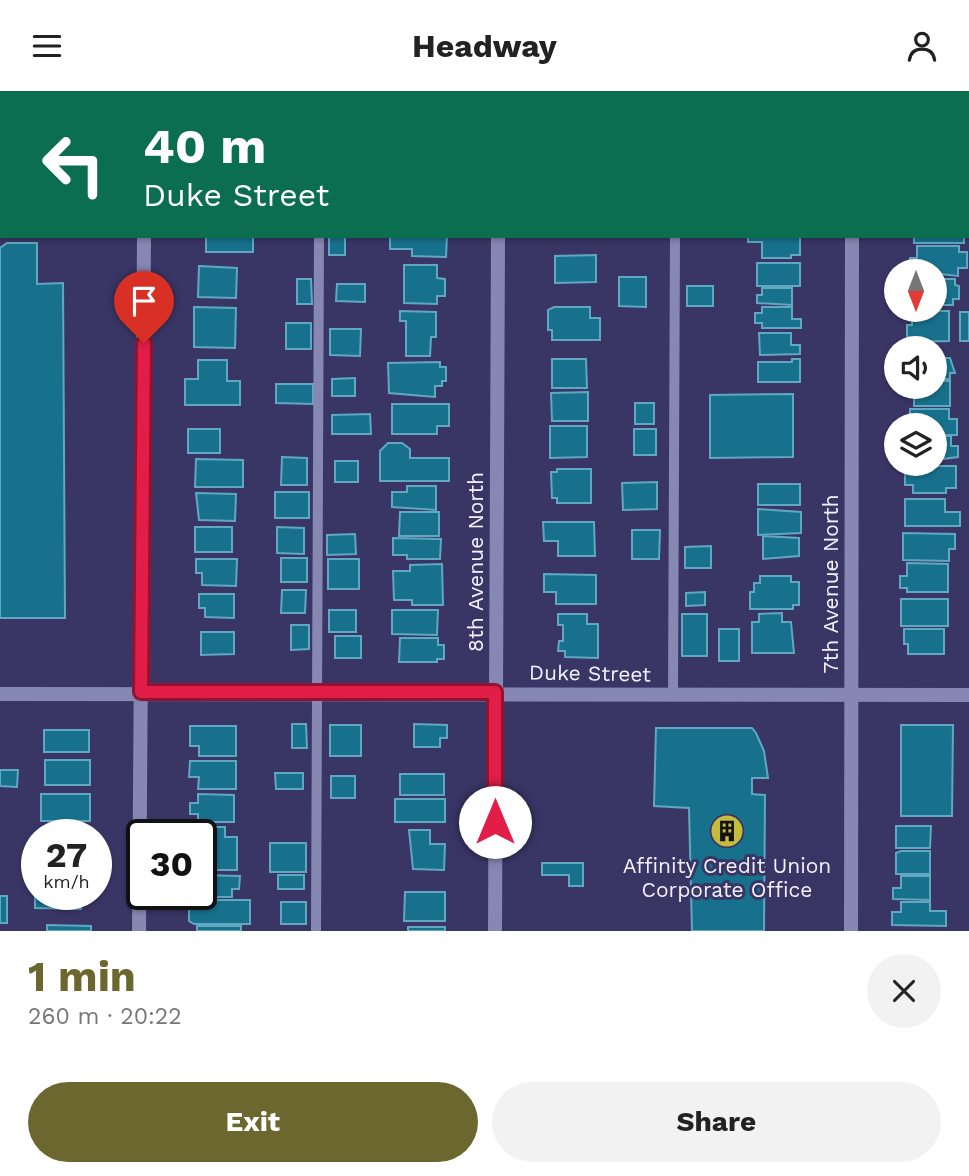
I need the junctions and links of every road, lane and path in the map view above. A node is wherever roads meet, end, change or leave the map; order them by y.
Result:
1 (144, 238) edge
2 (319, 238) edge
3 (498, 238) edge
4 (675, 238) edge
5 (852, 238) edge
6 (141, 692) junction
7 (495, 692) junction
8 (316, 693) junction
9 (0, 694) edge
10 (673, 695) junction
11 (851, 695) junction
12 (969, 695) edge
13 (139, 931) edge
14 (316, 931) edge
15 (495, 931) edge
16 (851, 931) edge

1 - 6 street
2 - 8 lane
3 - 7 street, 8th Avenue North
4 - 10 lane
5 - 11 street, 7th Avenue North
6 - 8 street, Duke Street
6 - 9 street, Duke Street
6 - 13 street
7 - 8 street, Duke Street
7 - 10 street, Duke Street
7 - 15 street, 8th Avenue North
8 - 14 lane
10 - 11 street, Duke Street
11 - 12 street, Duke Street
11 - 16 street, 7th Avenue North

